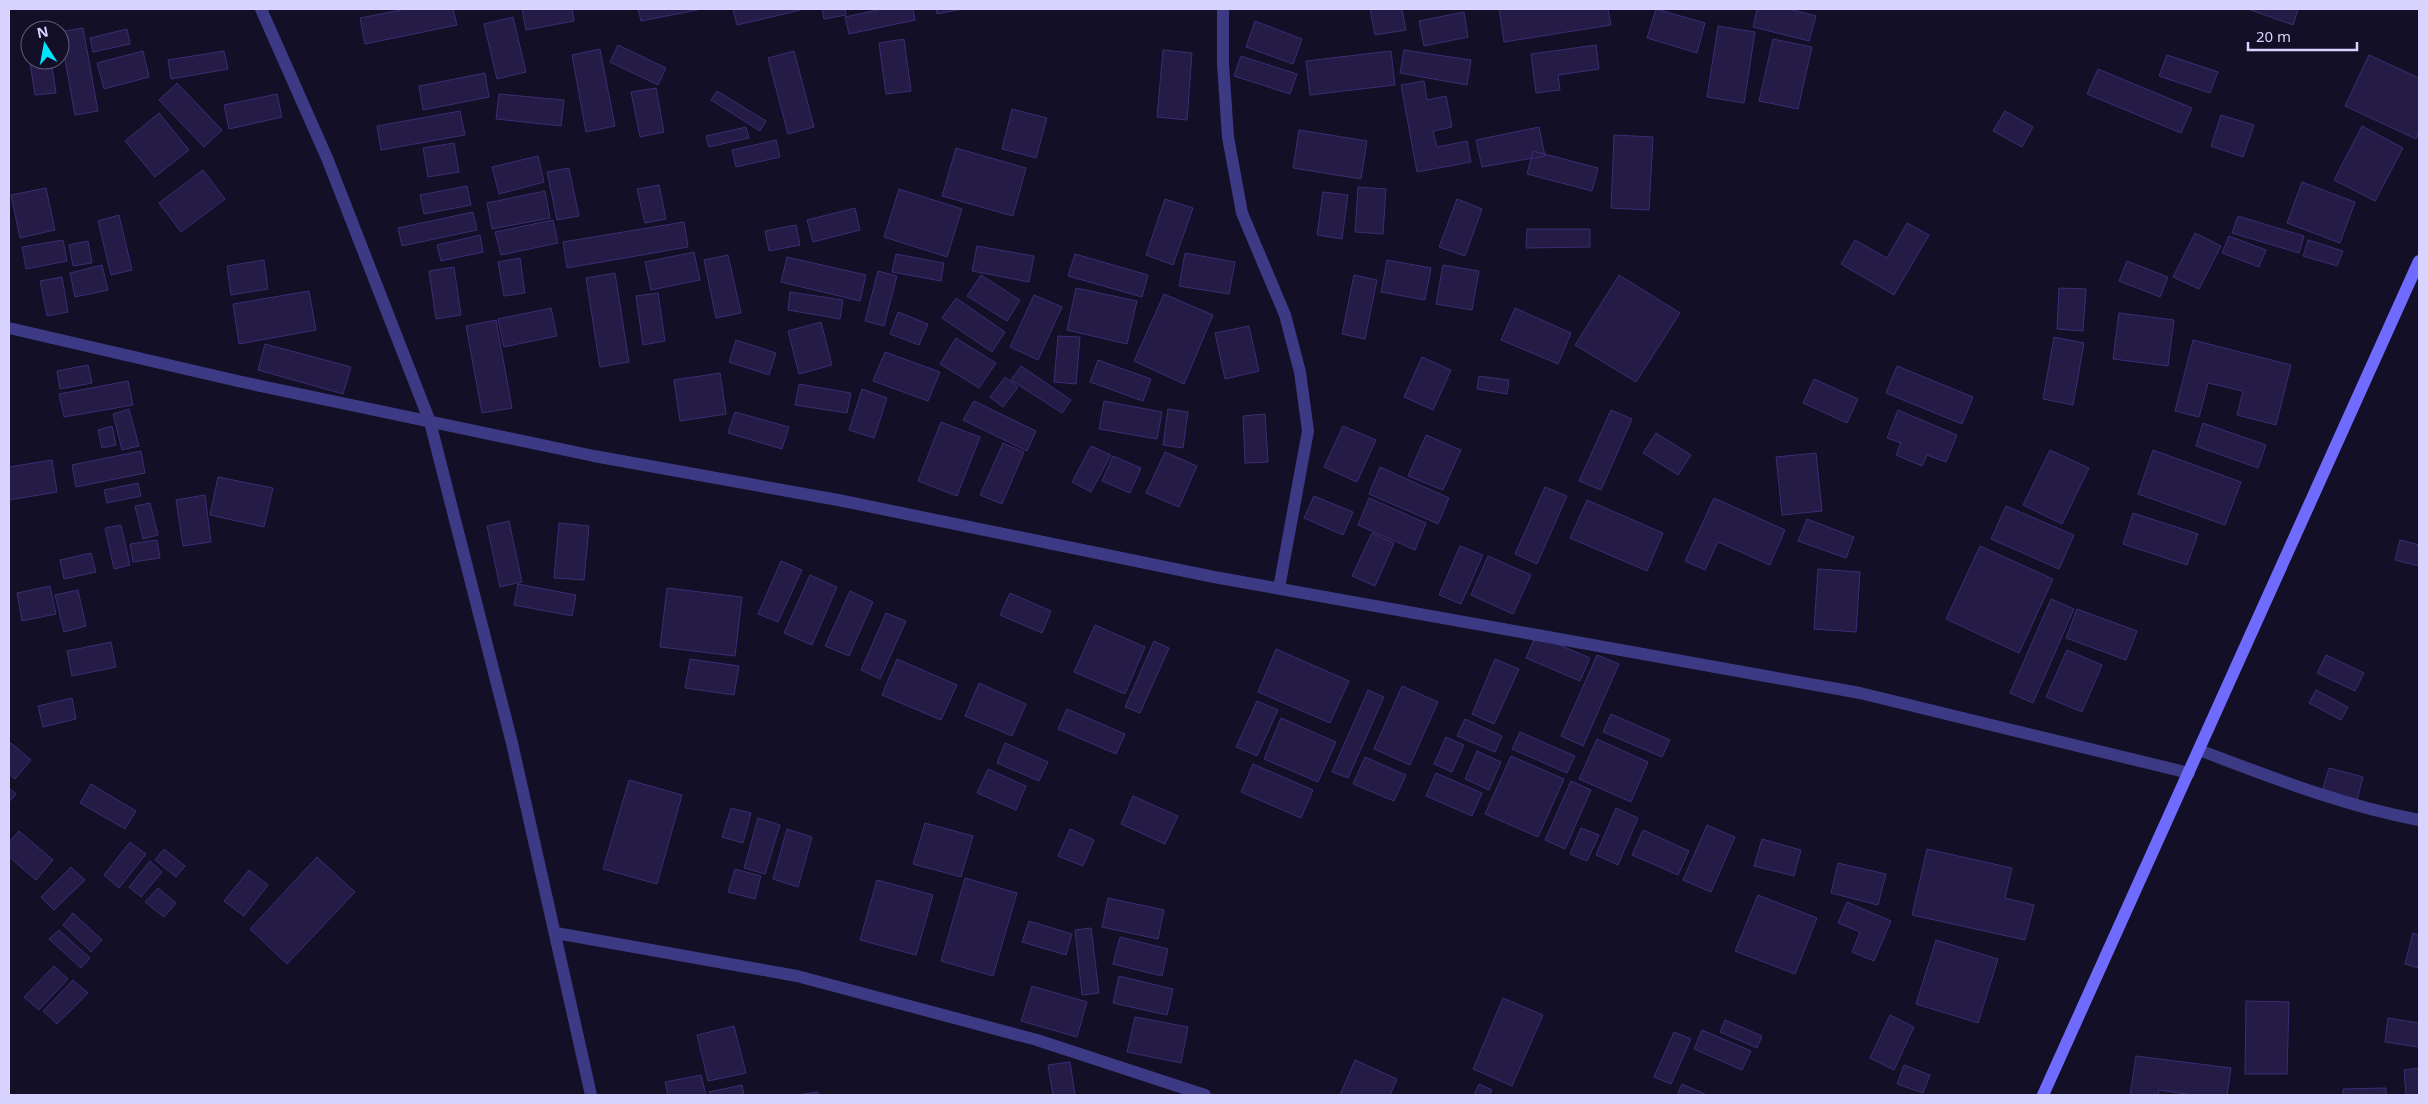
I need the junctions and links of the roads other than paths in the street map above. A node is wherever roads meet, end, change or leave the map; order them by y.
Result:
1 (261, 9) edge
2 (1223, 9) edge
3 (2419, 261) edge
4 (9, 328) edge
5 (430, 422) junction
6 (1279, 588) junction
7 (2199, 750) junction
8 (2189, 773) junction
9 (2419, 820) edge
10 (556, 933) junction
11 (591, 1095) edge
12 (1205, 1095) edge
13 (2044, 1095) edge

1 - 5 street
2 - 6 street
3 - 7 street
4 - 5 street
5 - 6 street
5 - 10 street
6 - 8 street
7 - 8 street
7 - 9 street
8 - 13 street
10 - 11 street
10 - 12 street

